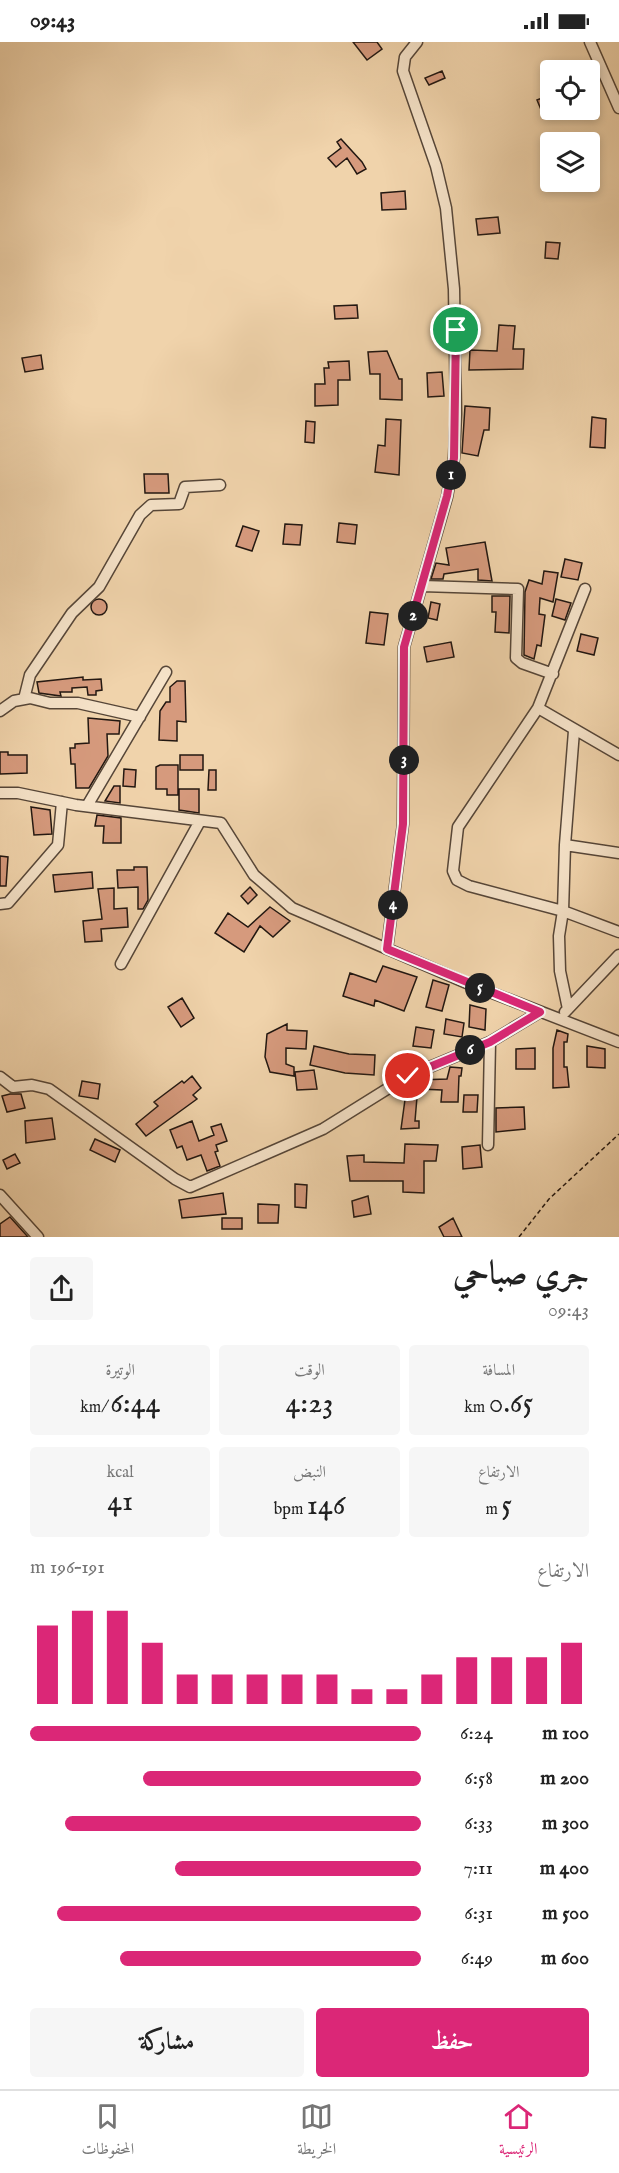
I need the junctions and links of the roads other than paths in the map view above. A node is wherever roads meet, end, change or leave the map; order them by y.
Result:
1 (417, 42) edge
2 (590, 42) edge
3 (619, 108) edge
4 (220, 485) dead end
5 (422, 586) junction
6 (585, 589) dead end
7 (166, 672) dead end
8 (553, 674) junction
9 (24, 699) junction
10 (537, 708) junction
11 (0, 711) edge
12 (140, 717) junction
13 (574, 731) junction
14 (619, 755) edge
15 (0, 793) edge
16 (62, 802) junction
17 (87, 806) junction
18 (200, 821) junction
19 (565, 845) junction
20 (619, 853) edge
21 (0, 904) edge
22 (563, 911) junction
23 (619, 932) edge
24 (387, 949) junction
25 (619, 956) edge
26 (121, 964) dead end
27 (568, 1010) junction
28 (540, 1012) junction
29 (559, 1019) junction
30 (490, 1042) junction
31 (619, 1042) edge
32 (0, 1077) edge
33 (488, 1145) dead end
34 (0, 1195) edge
35 (38, 1237) edge

1 - 5 street
2 - 3 street
4 - 9 street
5 - 8 street
5 - 24 street
6 - 8 street
7 - 12 street
8 - 10 street
9 - 11 street
9 - 12 street
10 - 13 street
10 - 22 street
12 - 17 street
13 - 14 street
13 - 19 street
15 - 16 street
16 - 17 street
16 - 21 street
17 - 18 street
18 - 24 street
18 - 26 street
19 - 20 street
19 - 22 street
22 - 23 street
22 - 27 street
24 - 28 street
25 - 27 street
27 - 29 street
28 - 29 street
28 - 30 street
29 - 31 street
30 - 32 street
30 - 33 street
34 - 35 street

